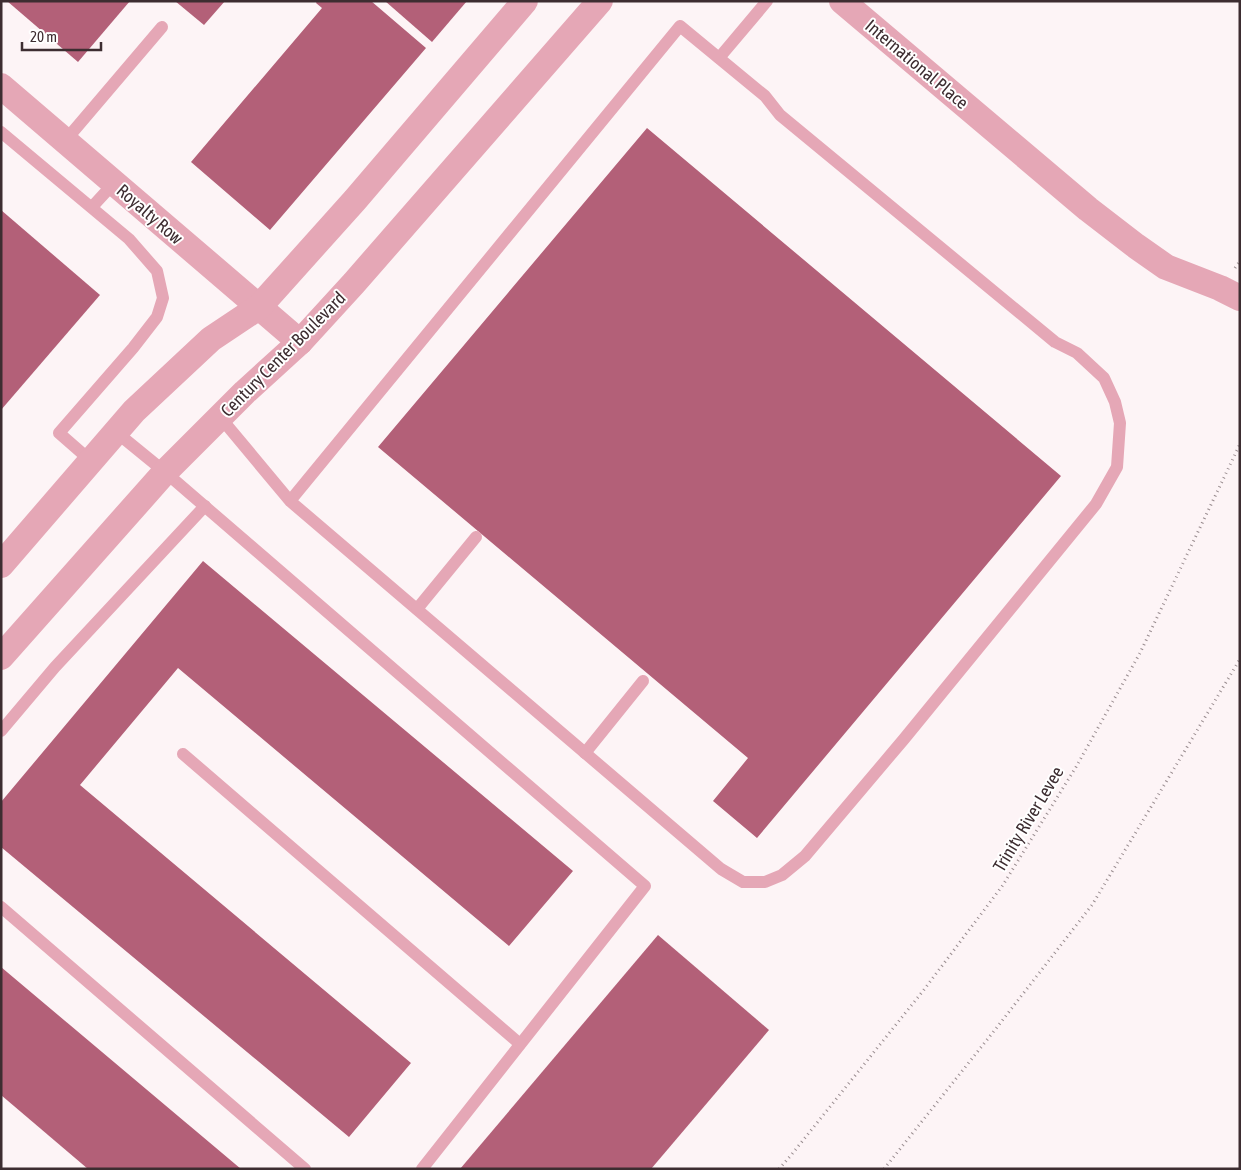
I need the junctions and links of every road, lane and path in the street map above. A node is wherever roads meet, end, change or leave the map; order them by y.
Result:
1 (525, 1) edge
2 (600, 1) edge
3 (767, 1) edge
4 (842, 1) edge
5 (162, 27) dead end
6 (719, 58) junction
7 (1, 86) edge
8 (1, 132) edge
9 (65, 141) junction
10 (114, 183) junction
11 (92, 208) junction
12 (1240, 298) edge
13 (259, 307) junction
14 (300, 342) junction
15 (220, 417) junction
16 (116, 432) junction
17 (1240, 444) edge
18 (91, 461) junction
19 (165, 472) junction
20 (290, 501) junction
21 (205, 506) junction
22 (476, 537) dead end
23 (1, 565) edge
24 (417, 609) junction
25 (1, 658) edge
26 (1240, 660) edge
27 (643, 681) dead end
28 (1, 731) edge
29 (585, 753) junction
30 (183, 754) dead end
31 (1, 907) edge
32 (520, 1044) junction
33 (305, 1169) edge
34 (422, 1169) edge
35 (779, 1169) edge
36 (884, 1169) edge

1 - 13 street
2 - 14 street, Century Center Boulevard
3 - 6 lane
4 - 12 street, International Place
5 - 9 lane
6 - 20 lane
6 - 29 lane
7 - 9 street, Royalty Row
8 - 11 lane
9 - 10 street, Royalty Row
10 - 11 lane
10 - 13 street, Royalty Row
11 - 18 lane
13 - 14 street, Royalty Row
13 - 16 street
14 - 15 street, Century Center Boulevard
15 - 19 street, Century Center Boulevard
15 - 20 lane
16 - 18 street
16 - 19 lane
17 - 35 path, Trinity River Levee
18 - 23 street
19 - 21 lane
19 - 25 street, Century Center Boulevard
20 - 24 lane
21 - 28 lane
21 - 32 lane
22 - 24 lane
24 - 29 lane
26 - 36 path
27 - 29 lane
30 - 32 lane
31 - 33 lane
32 - 34 lane

